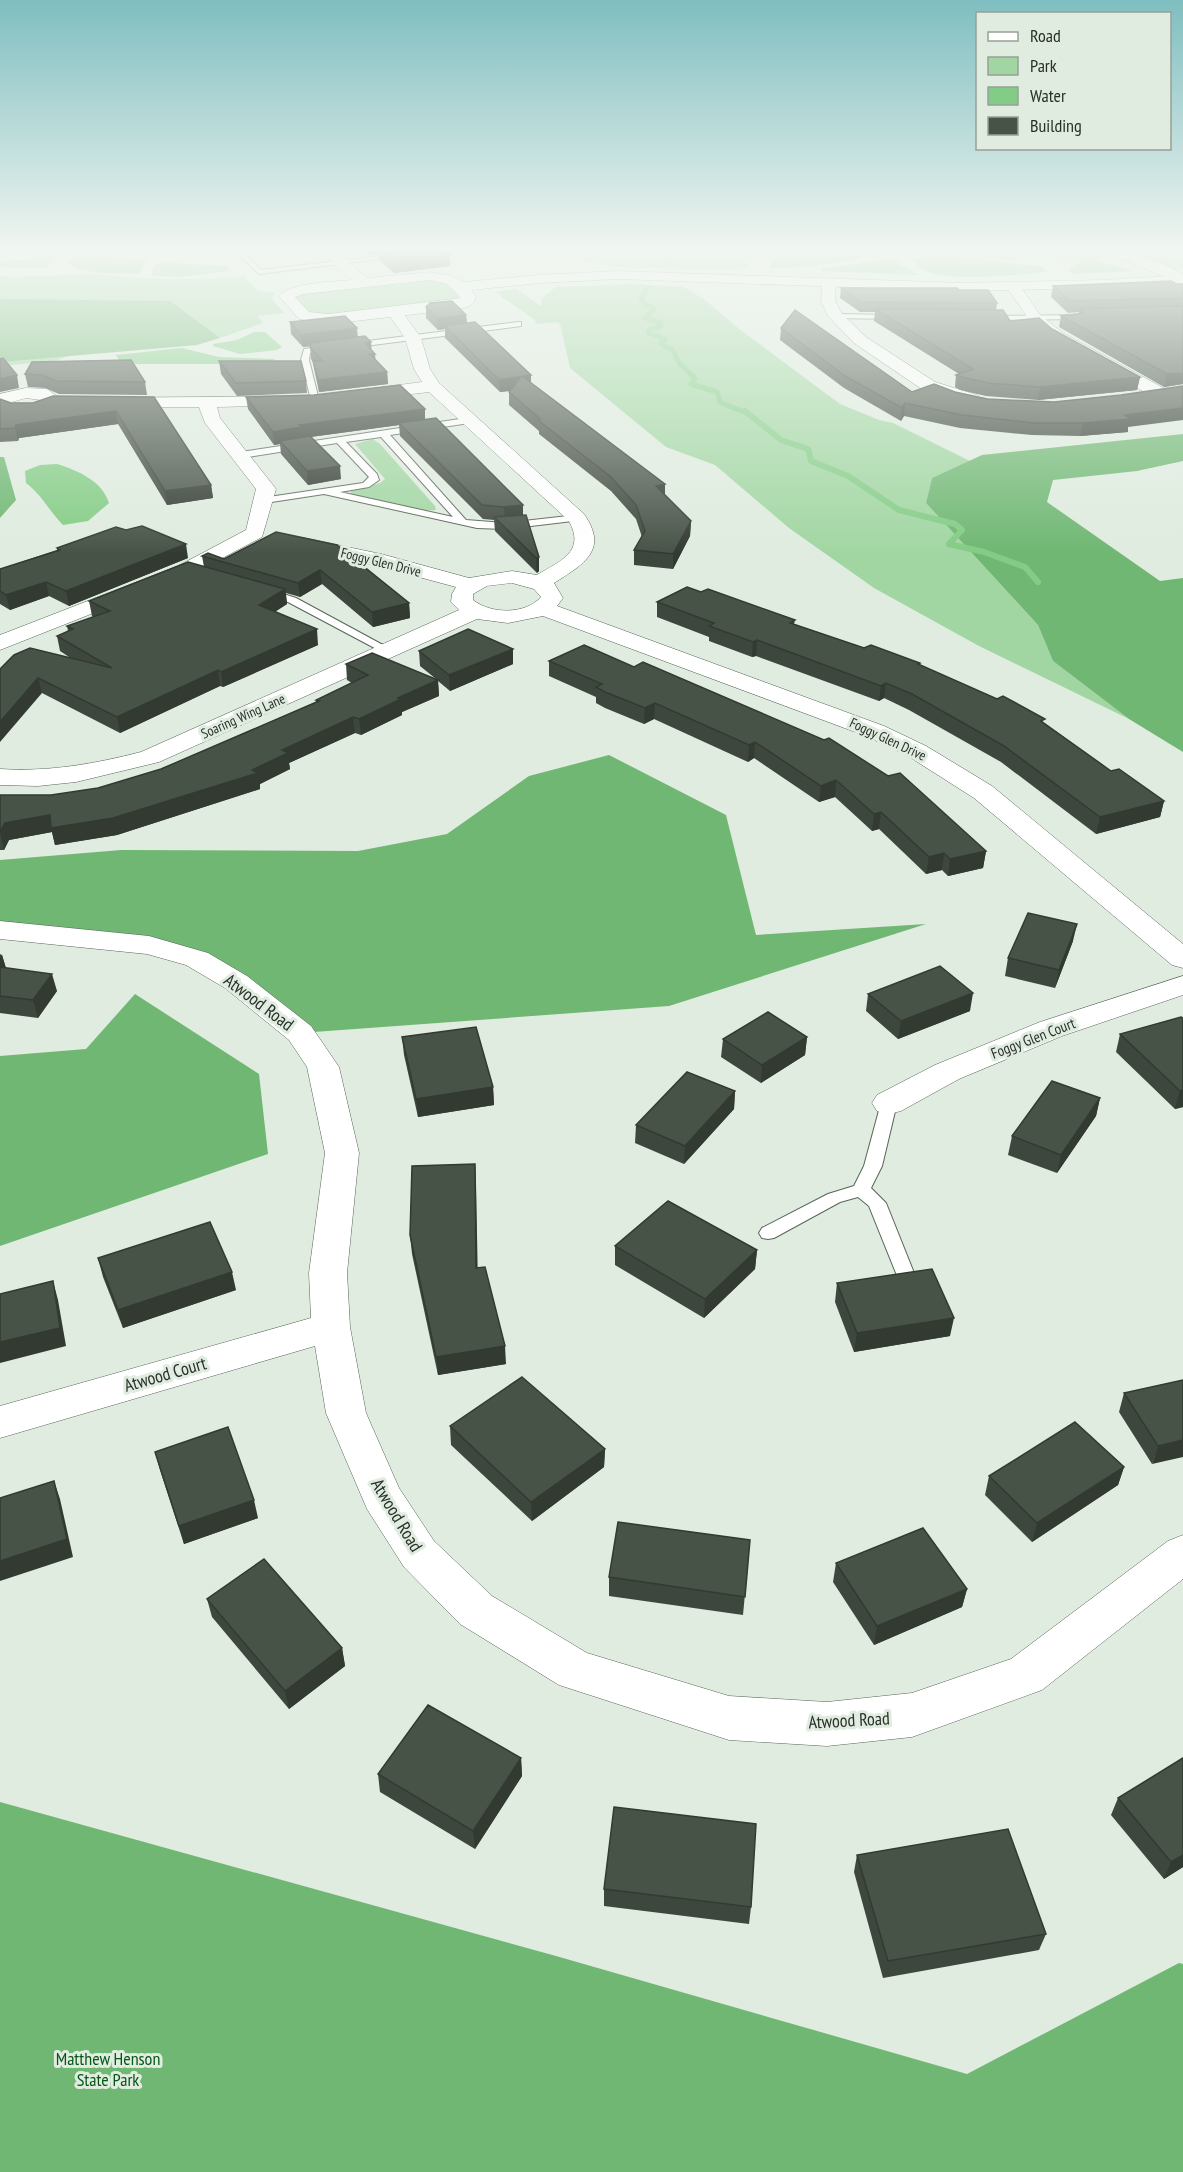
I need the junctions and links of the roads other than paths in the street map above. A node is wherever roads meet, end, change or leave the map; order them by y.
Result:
1 (307, 351) edge
2 (417, 351) edge
3 (877, 351) edge
4 (1085, 351) edge
5 (433, 386) junction
6 (1183, 391) edge
7 (1161, 394) junction
8 (349, 397) edge
9 (1128, 398) edge
10 (321, 399) joint
11 (96, 402) edge
12 (207, 403) junction
13 (991, 403) edge
14 (473, 420) junction
15 (383, 433) junction
16 (339, 440) junction
17 (241, 455) junction
18 (323, 491) junction
19 (265, 500) junction
20 (578, 518) junction
21 (462, 521) junction
22 (255, 533) junction
23 (539, 583) junction
24 (471, 585) junction
25 (258, 589) edge
26 (542, 608) junction
27 (475, 611) junction
28 (0, 643) edge
29 (388, 651) junction
30 (0, 777) edge
31 (0, 930) edge
32 (1183, 959) edge
33 (1183, 986) edge
34 (889, 1103) joint
35 (861, 1190) junction
36 (768, 1233) dead end
37 (905, 1273) edge
38 (331, 1327) junction
39 (0, 1422) edge
40 (1183, 1554) edge

1 - 10 lane
2 - 5 street
3 - 13 street
4 - 7 street
5 - 8 street
5 - 14 street
6 - 7 street
7 - 9 street
10 - 12 street
11 - 12 street
12 - 17 street
14 - 15 lane
14 - 20 street
15 - 16 lane
15 - 21 lane
16 - 17 lane
16 - 18 lane
17 - 19 street
18 - 19 lane
18 - 21 lane
19 - 22 street
20 - 21 lane
20 - 23 street
22 - 24 street, Foggy Glen Drive
22 - 28 street
23 - 24 street
23 - 26 street
24 - 27 street
25 - 29 lane
26 - 27 street
26 - 32 street, Foggy Glen Drive
27 - 29 street, Soaring Wing Lane
29 - 30 street, Soaring Wing Lane
31 - 38 street, Atwood Road
33 - 34 street, Foggy Glen Court
34 - 35 lane
35 - 36 lane
35 - 37 lane
38 - 39 street, Atwood Court
38 - 40 street, Atwood Road

